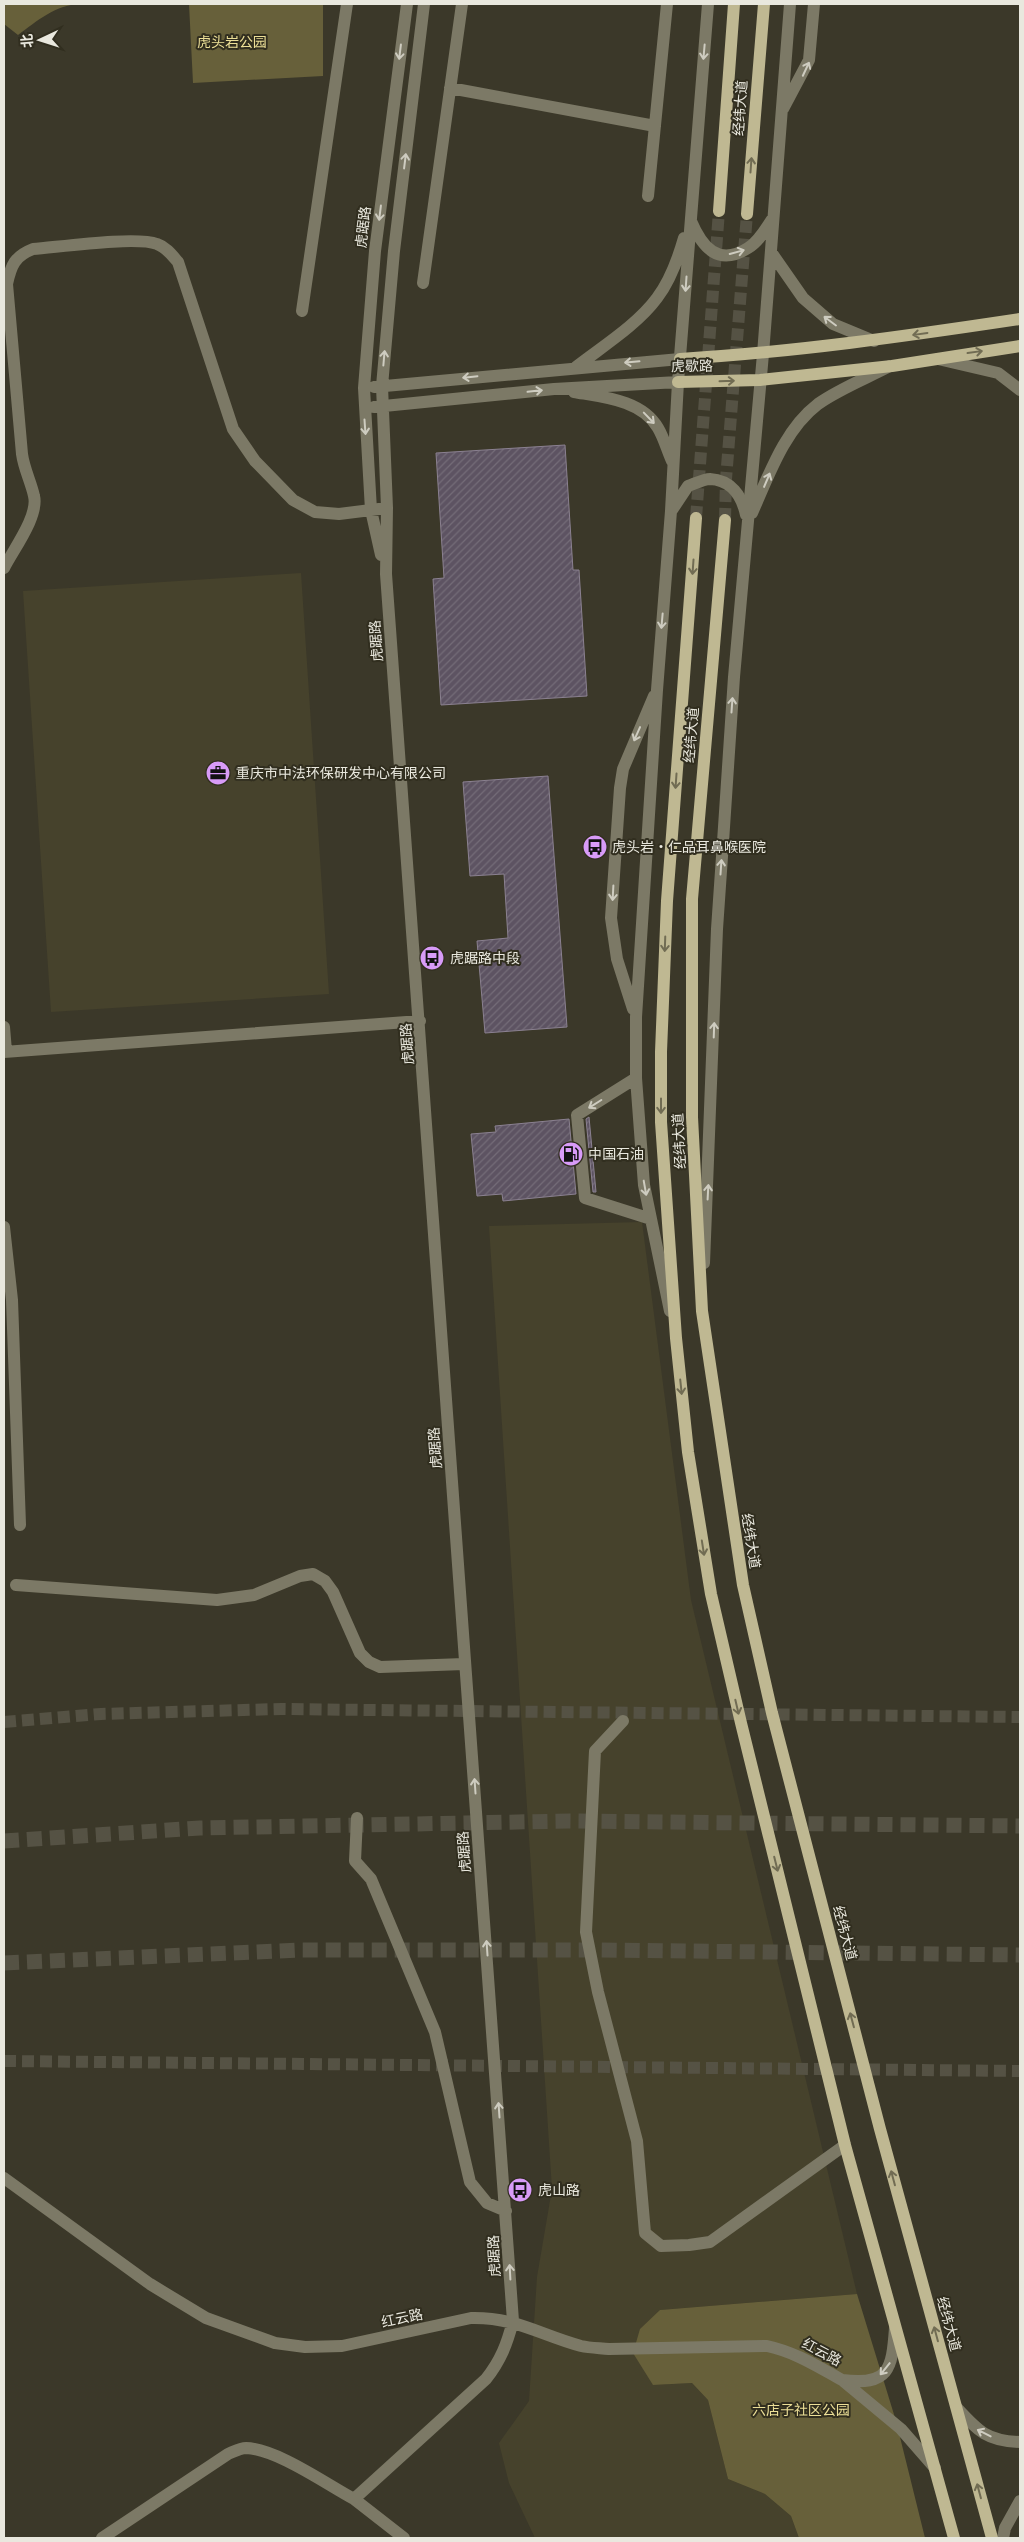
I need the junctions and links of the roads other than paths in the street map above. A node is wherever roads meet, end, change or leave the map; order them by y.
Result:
1 (346, 4) edge
2 (407, 4) edge
3 (424, 4) edge
4 (462, 4) edge
5 (667, 4) edge
6 (708, 4) edge
7 (734, 4) edge
8 (764, 4) edge
9 (790, 4) edge
10 (814, 4) edge
11 (450, 88) junction
12 (781, 111) junction
13 (655, 126) junction
14 (648, 196) dead end
15 (719, 211) tunnel mouth
16 (747, 214) tunnel mouth
17 (773, 217) junction
18 (690, 219) junction
19 (771, 252) junction
20 (423, 283) dead end
21 (302, 311) dead end
22 (1020, 319) edge
23 (874, 341) junction
24 (1020, 346) edge
25 (763, 354) junction
26 (936, 358) junction
27 (680, 359) junction
28 (576, 366) junction
29 (892, 366) junction
30 (760, 380) junction
31 (678, 382) junction
32 (382, 386) junction
33 (364, 388) junction
34 (554, 389) junction
35 (1020, 390) edge
36 (382, 406) junction
37 (364, 409) junction
38 (673, 464) junction
39 (387, 508) junction
40 (371, 510) junction
41 (671, 512) junction
42 (696, 518) tunnel mouth
43 (725, 520) tunnel mouth
44 (748, 524) junction
45 (4, 568) edge
46 (386, 574) junction
47 (657, 690) junction
48 (636, 1017) junction
49 (420, 1021) junction
50 (4, 1026) edge
51 (5, 1051) edge
52 (636, 1078) junction
53 (651, 1219) junction
54 (4, 1227) edge
55 (702, 1311) junction
56 (676, 1338) junction
57 (20, 1525) dead end
58 (16, 1585) dead end
59 (464, 1664) junction
60 (623, 1721) dead end
61 (357, 1818) dead end
62 (845, 2144) junction
63 (4, 2178) edge
64 (506, 2211) junction
65 (513, 2321) junction
66 (895, 2323) junction
67 (842, 2380) junction
68 (957, 2408) junction
69 (1020, 2442) edge
70 (936, 2470) junction
71 (354, 2499) junction
72 (1020, 2501) edge
73 (102, 2538) edge
74 (404, 2538) edge
75 (954, 2538) edge
76 (992, 2538) edge
77 (1003, 2538) edge

1 - 21 street
2 -> 33 street, 虎踞路
32 -> 3 street, 虎踞路
4 - 11 street
5 - 13 street
6 -> 18 street
7 - 15 main road
16 -> 8 main road, 经纬大道
9 - 12 street
12 -> 10 street
11 - 13 street
11 - 20 street
12 - 17 street
13 - 14 street
18 -> 17 street
17 - 19 street
18 -> 27 street
18 - 28 street
23 -> 19 street
19 - 25 street
22 -> 23 main road, 虎歇路
23 - 25 main road, 虎歇路
26 -> 24 main road, 虎歇路
25 - 27 main road, 虎歇路
25 - 30 street
26 - 29 main road, 虎歇路
26 - 35 street
27 -> 28 street, 虎歇路
27 - 31 street
28 -> 32 street, 虎歇路
29 - 30 main road, 虎歇路
44 -> 29 street
31 -> 30 main road, 虎歇路
30 - 44 street
31 - 34 street, 虎歇路
31 - 38 street
32 - 33 street, 虎歇路
32 - 36 street, 虎踞路
33 - 37 street, 虎踞路
36 -> 34 street, 虎歇路
34 -> 38 street
36 - 37 street, 虎歇路
36 - 39 street, 虎踞路
37 -> 40 street, 虎踞路
38 - 41 street
39 - 40 street
39 - 46 street, 虎踞路
40 - 45 street
40 - 46 street, 虎踞路
41 - 44 street
41 -> 47 street
42 -> 56 main road, 经纬大道
43 - 55 main road, 经纬大道
55 -> 44 street
46 - 49 street, 虎踞路
47 - 48 street
47 -> 48 street
48 - 52 street
49 - 51 street
49 - 59 street, 虎踞路
50 - 51 street
52 -> 53 street
52 -> 53 street
53 - 56 street
54 - 57 street
68 -> 55 main road, 经纬大道
56 -> 62 main road, 经纬大道
58 - 59 street
64 -> 59 street, 虎踞路
60 - 62 street
61 - 64 street
62 - 66 main road, 经纬大道
63 - 65 street, 红云路
65 -> 64 street, 虎踞路
65 - 67 street, 红云路
65 - 71 street
66 -> 67 street
66 - 70 main road, 经纬大道
67 - 70 street, 红云路
69 -> 68 street
76 -> 68 main road, 经纬大道
70 - 75 main road, 经纬大道
71 - 73 street
71 - 74 street
72 - 77 street

